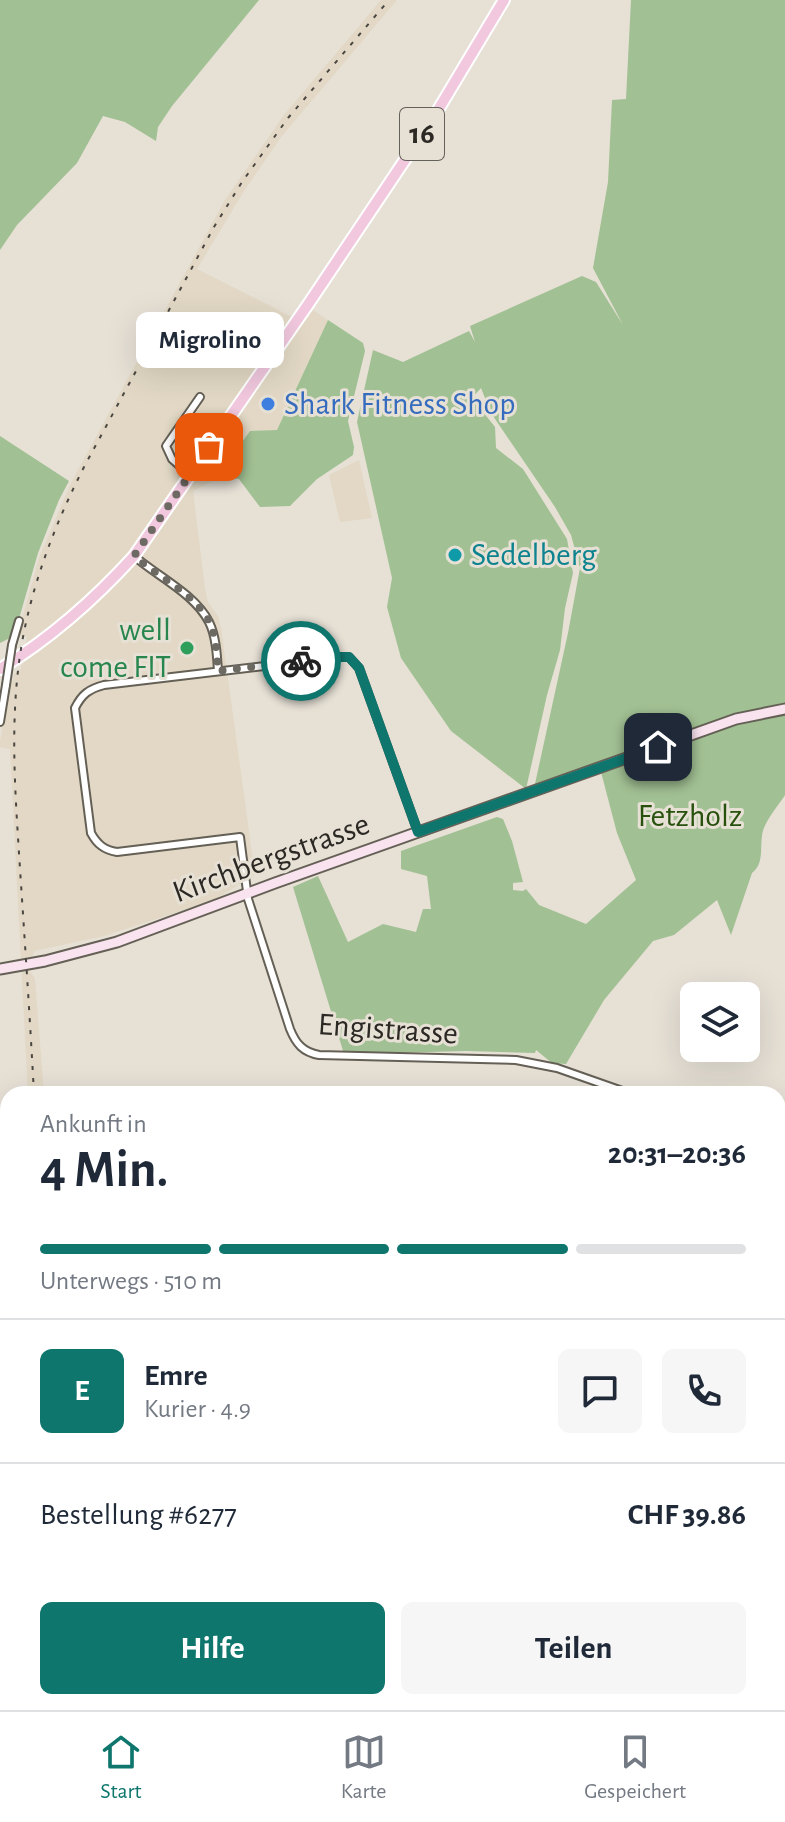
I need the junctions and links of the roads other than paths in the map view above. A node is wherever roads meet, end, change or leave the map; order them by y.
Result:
1 (504, 0) edge
2 (200, 397) dead end
3 (190, 475) junction
4 (134, 556) junction
5 (19, 621) dead end
6 (0, 669) edge
7 (218, 671) junction
8 (785, 709) edge
9 (0, 722) edge
10 (418, 832) junction
11 (247, 893) junction
12 (0, 969) edge
13 (608, 1086) edge

1 - 3 main road, 16
2 - 3 street
3 - 4 main road
4 - 6 main road
4 - 7 street
5 - 9 street, bridge
7 - 10 street
7 - 11 street
8 - 10 main road, Kirchbergstrasse
10 - 11 main road, Kirchbergstrasse
11 - 12 main road, Kirchbergstrasse
11 - 13 street, Engistrasse

